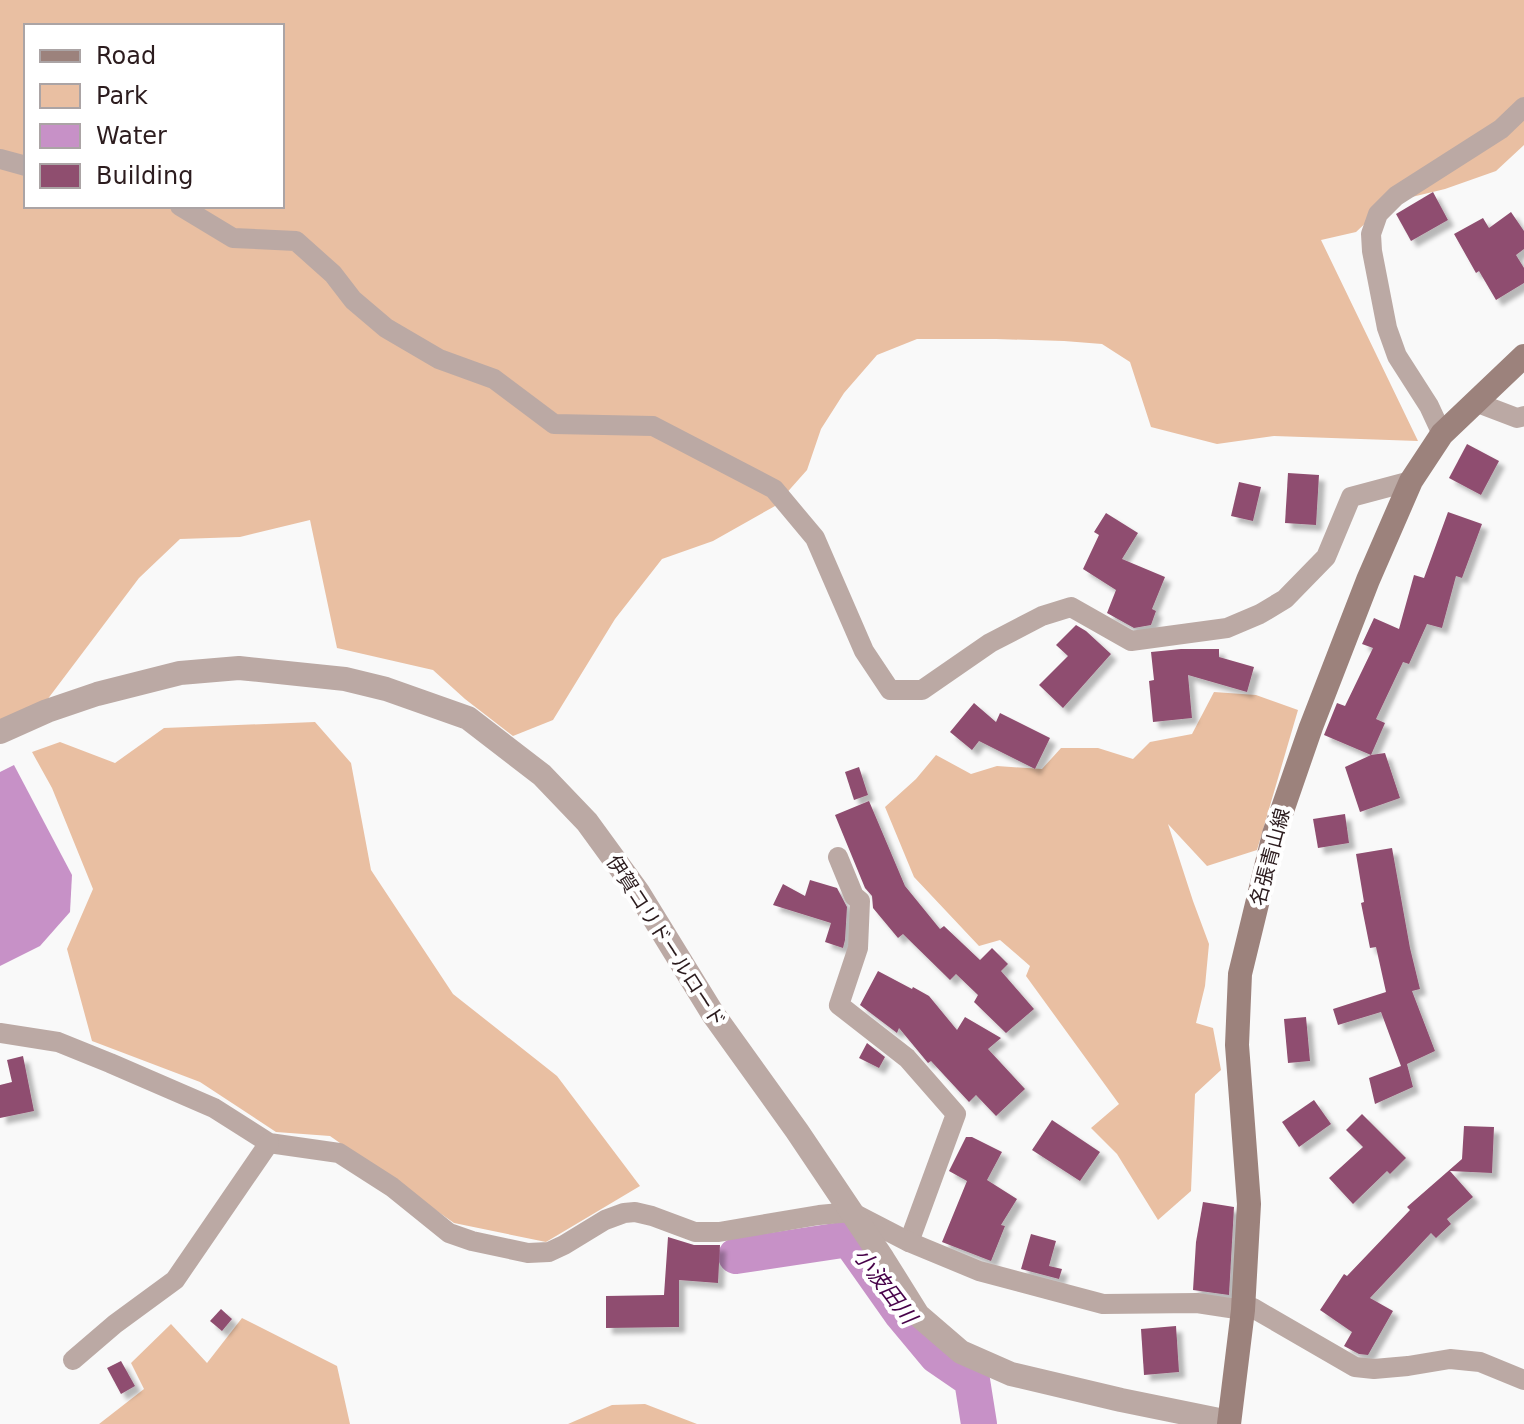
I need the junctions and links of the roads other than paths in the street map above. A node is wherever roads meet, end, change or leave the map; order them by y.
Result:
1 (1524, 107) edge
2 (0, 159) edge
3 (24, 165) edge
4 (183, 208) edge
5 (1524, 356) edge
6 (1475, 402) junction
7 (1524, 416) edge
8 (1442, 434) junction
9 (1411, 481) junction
10 (0, 732) edge
11 (838, 857) dead end
12 (0, 1033) edge
13 (269, 1143) junction
14 (851, 1212) junction
15 (909, 1242) junction
16 (1243, 1310) junction
17 (73, 1360) dead end
18 (1524, 1380) edge
19 (1232, 1423) edge

1 - 8 street
2 - 3 street
4 - 9 street
5 - 6 main road, 名張青山線
6 - 7 street
6 - 8 main road, 名張青山線
8 - 9 main road, 名張青山線
9 - 16 main road, 名張青山線
10 - 14 street, 伊賀コリドールロード
11 - 15 street
12 - 13 street
13 - 14 street
13 - 17 street
14 - 15 street
14 - 19 street, 伊賀コリドールロード
15 - 16 street
16 - 18 street
16 - 19 main road, 名張青山線

